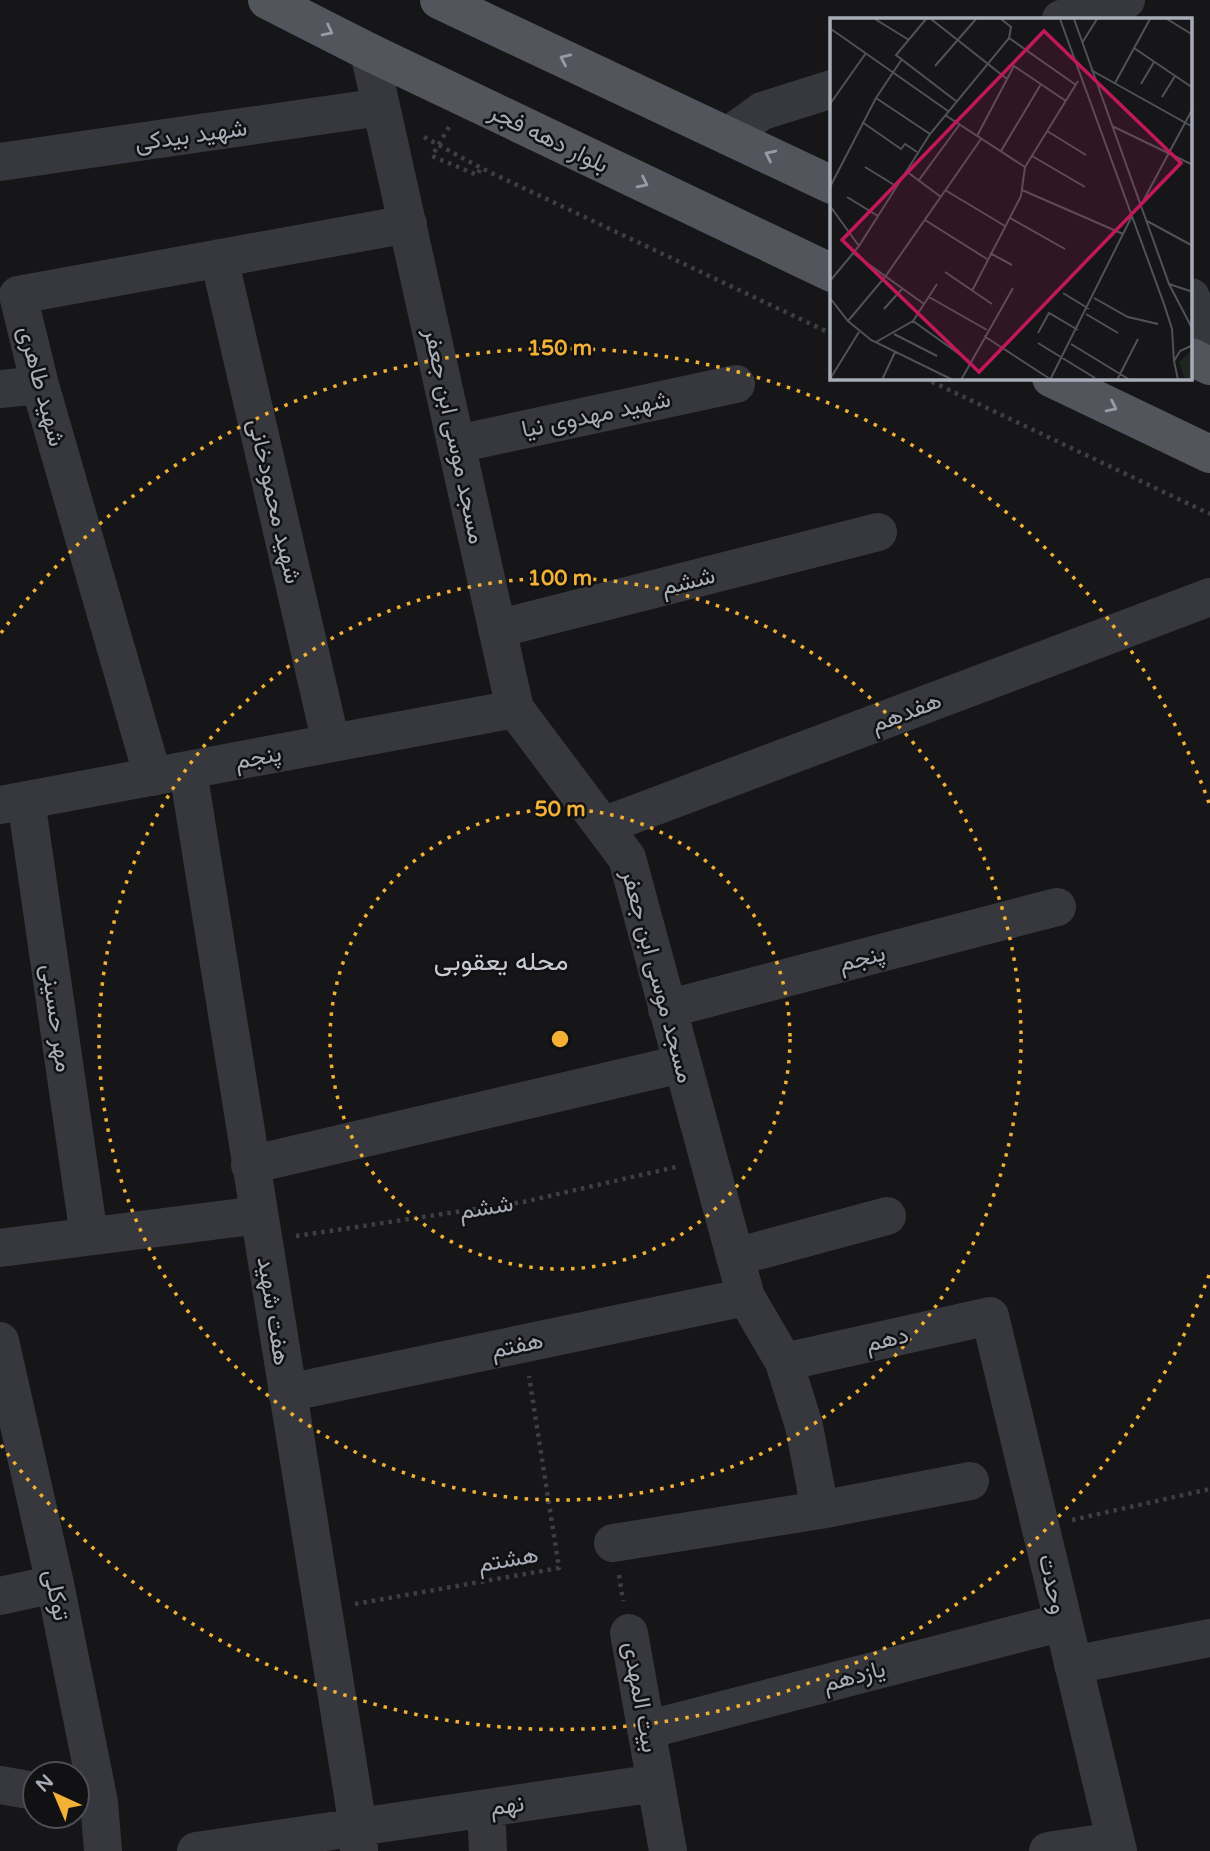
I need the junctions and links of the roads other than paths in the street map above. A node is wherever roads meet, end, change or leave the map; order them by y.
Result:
1 (267, 0) edge
2 (439, 0) edge
3 (1112, 6) edge
4 (1065, 18) edge
5 (369, 52) junction
6 (830, 90) edge
7 (383, 111) junction
8 (729, 135) junction
9 (1, 153) edge
10 (830, 184) edge
11 (408, 223) junction
12 (219, 258) junction
13 (830, 272) edge
14 (1192, 301) edge
15 (1192, 357) edge
16 (1210, 365) edge
17 (1055, 380) edge
18 (736, 384) dead end
19 (40, 385) junction
20 (0, 389) edge
21 (457, 444) junction
22 (1210, 454) edge
23 (878, 532) dead end
24 (1210, 597) edge
25 (497, 629) junction
26 (515, 709) junction
27 (331, 743) junction
28 (171, 774) junction
29 (13, 803) edge
30 (603, 826) junction
31 (1057, 907) dead end
32 (667, 1009) junction
33 (681, 1064) junction
34 (250, 1165) junction
35 (887, 1216) dead end
36 (260, 1228) junction
37 (89, 1236) junction
38 (0, 1248) edge
39 (735, 1257) junction
40 (746, 1297) junction
41 (989, 1316) joint
42 (1, 1356) edge
43 (784, 1363) junction
44 (287, 1393) junction
45 (970, 1482) dead end
46 (820, 1510) junction
47 (613, 1543) road end
48 (55, 1584) junction
49 (0, 1596) edge
50 (1063, 1622) junction
51 (629, 1633) road end
52 (1210, 1639) edge
53 (1073, 1665) junction
54 (646, 1730) junction
55 (82, 1760) edge
56 (656, 1783) junction
57 (0, 1785) edge
58 (21, 1789) edge
59 (486, 1809) junction
60 (91, 1810) edge
61 (358, 1839) edge
62 (1117, 1846) edge
63 (103, 1851) edge
64 (196, 1851) edge
65 (488, 1851) edge
66 (668, 1851) edge
67 (1048, 1851) edge

1 -> 5 main road, بلوار دهه فجر
8 -> 2 main road
3 - 4 street
5 - 7 street, مسجد موسی ابن جعفر
5 -> 13 main road, بلوار دهه فجر
6 - 8 street
7 - 9 street, شهید بیدکی
7 - 11 street, مسجد موسی ابن جعفر
10 -> 8 main road
11 - 12 street, شهید طاهری
11 - 21 street, مسجد موسی ابن جعفر
12 - 19 street, شهید طاهری
12 - 27 street, شهید محمودخانی
14 - 16 street
15 - 16 main road
17 -> 22 main road
18 - 21 street, شهید مهدوی نیا
19 - 20 street
19 - 28 street, شهید طاهری
21 - 25 street, مسجد موسی ابن جعفر
23 - 25 street, ششم
24 - 30 street, هفدهم
25 - 26 street, مسجد موسی ابن جعفر
26 - 27 street, پنجم
26 - 30 street, مسجد موسی ابن جعفر
27 - 28 street, پنجم
28 - 29 street, پنجم
28 - 34 street, هفت شهید
29 - 37 street, مهر حسینی
30 - 32 street, مسجد موسی ابن جعفر
31 - 32 street, پنجم
32 - 33 street, مسجد موسی ابن جعفر
33 - 34 street
33 - 39 street, مسجد موسی ابن جعفر
34 - 36 street, هفت شهید
35 - 39 street
36 - 37 street
36 - 44 street, هفت شهید
37 - 38 street
39 - 40 street, مسجد موسی ابن جعفر
40 - 43 street, مسجد موسی ابن جعفر
40 - 44 street, هفتم
41 - 43 street, دهم
41 - 50 street, وحدت
42 - 48 street, توکلی
43 - 46 street, مسجد موسی ابن جعفر
44 - 61 street, هفت شهید
45 - 46 street
46 - 47 street
48 - 49 street
48 - 55 street, توکلی
50 - 53 street, وحدت
50 - 54 street, یازدهم
51 - 54 street, بیت المهدی
52 - 53 street
53 - 62 street, وحدت
54 - 56 street, بیت المهدی
56 - 59 street, نهم
56 - 66 street, بیت المهدی
57 - 58 street
59 - 61 street, نهم
59 - 65 street
60 - 63 street, توکلی
61 - 64 street, نهم
62 - 67 street

